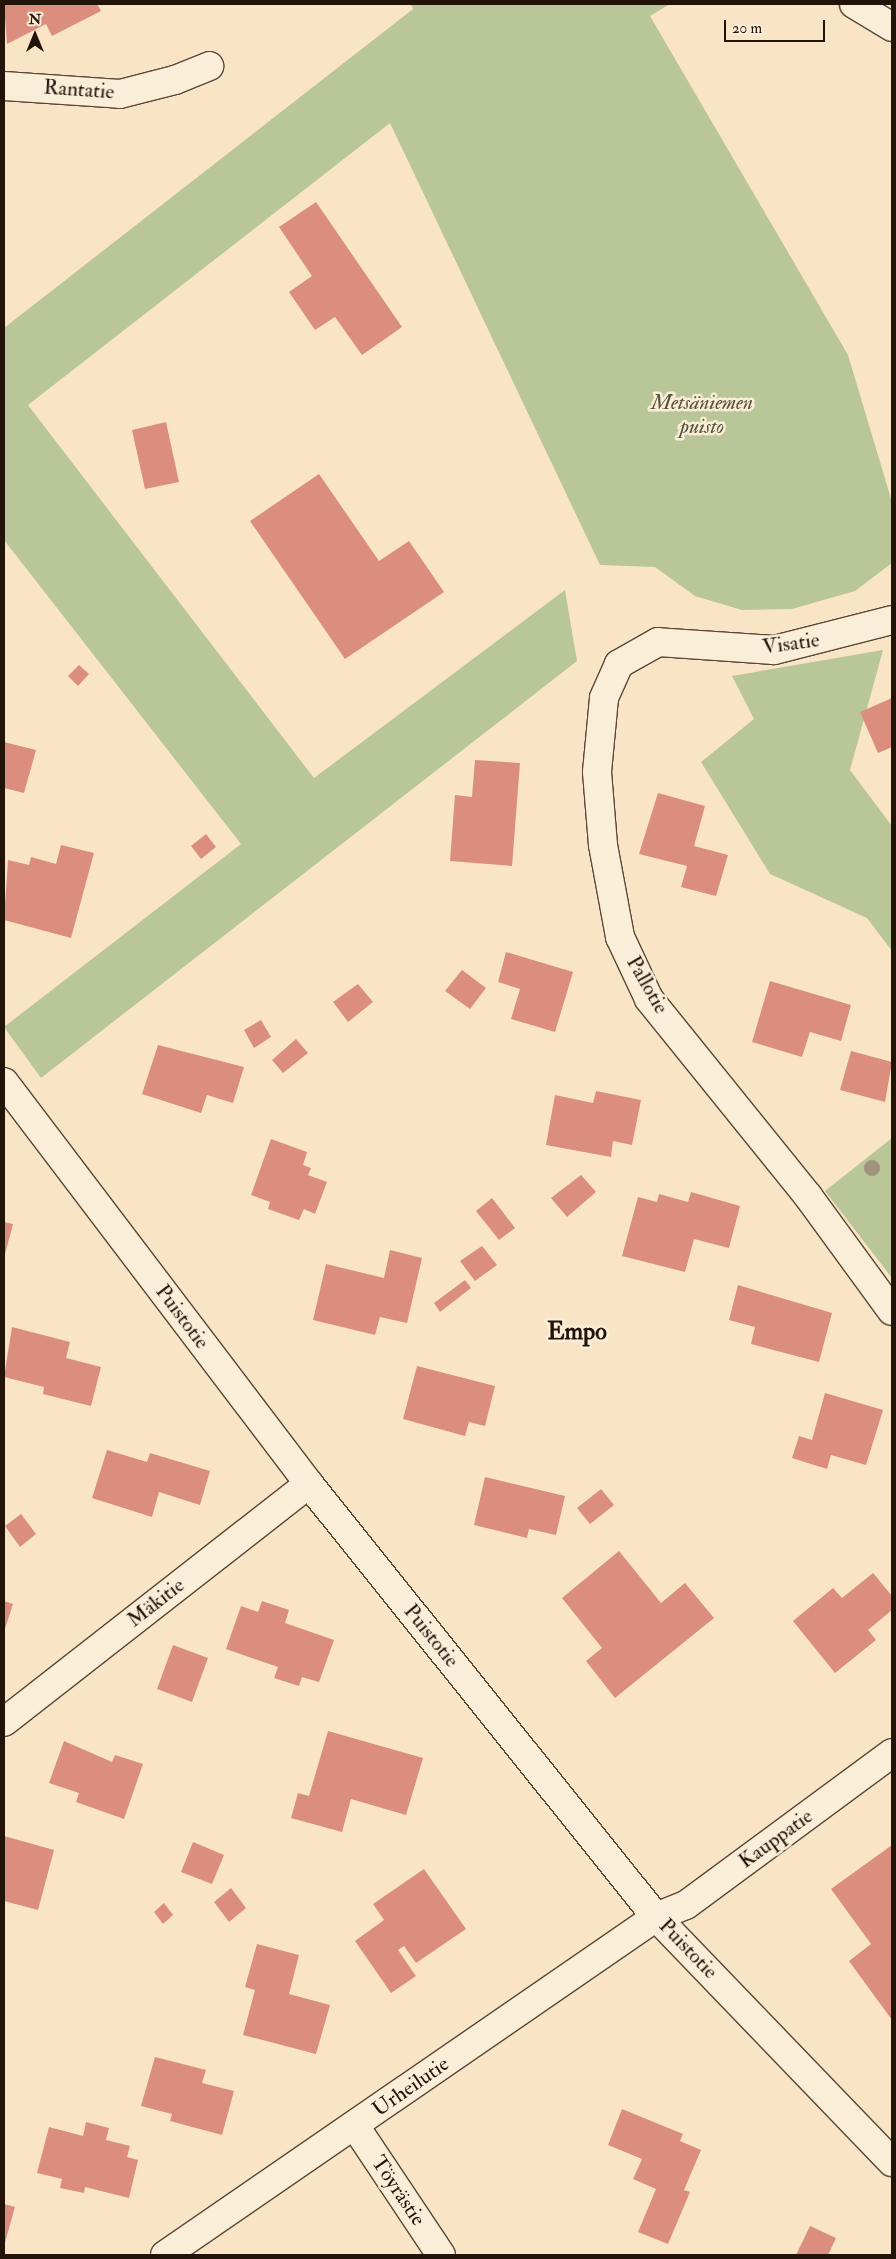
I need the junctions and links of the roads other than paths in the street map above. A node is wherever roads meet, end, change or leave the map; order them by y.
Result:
1 (854, 4) edge
2 (892, 27) edge
3 (209, 66) dead end
4 (4, 86) edge
5 (892, 620) edge
6 (658, 642) joint
7 (4, 1082) edge
8 (892, 1311) edge
9 (309, 1484) junction
10 (4, 1722) edge
11 (892, 1753) edge
12 (656, 1917) junction
13 (355, 2126) junction
14 (892, 2162) edge
15 (165, 2255) edge
16 (441, 2255) edge

1 - 2 street
3 - 4 street, Rantatie
5 - 6 street, Visatie
6 - 8 street, Pallotie
7 - 9 street, Puistotie
9 - 10 street, Mäkitie
9 - 12 street, Puistotie
11 - 12 street, Kauppatie
12 - 13 street, Urheilutie
12 - 14 street, Puistotie
13 - 15 street, Urheilutie
13 - 16 street, Töyrästie

